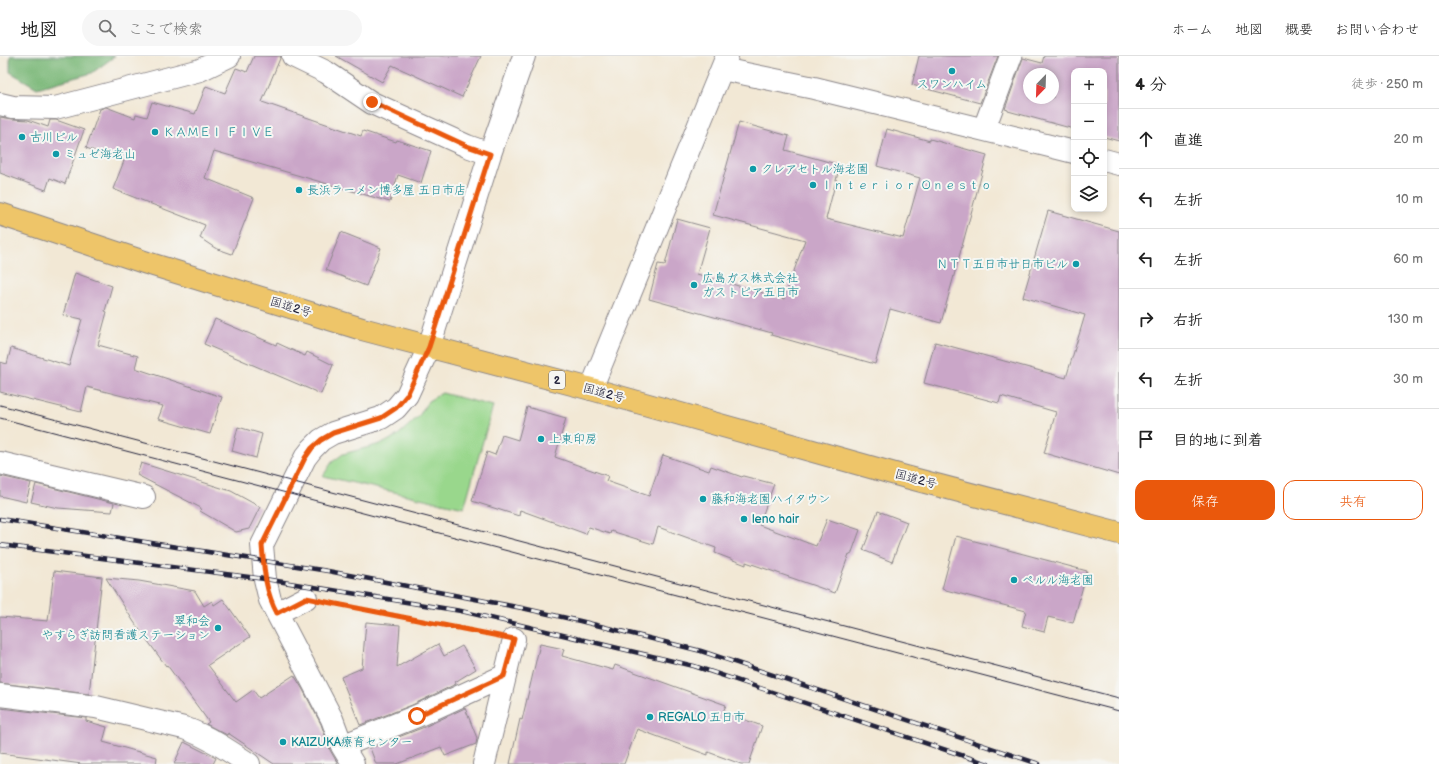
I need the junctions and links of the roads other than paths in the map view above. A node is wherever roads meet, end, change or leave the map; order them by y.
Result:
1 (229, 56) edge
2 (293, 56) edge
3 (524, 56) edge
4 (1010, 56) edge
5 (725, 63) edge
6 (0, 104) edge
7 (984, 129) junction
8 (1071, 151) edge
9 (490, 154) junction
10 (1107, 161) edge
11 (1119, 164) edge
12 (0, 214) edge
13 (429, 347) junction
14 (591, 389) junction
15 (0, 463) edge
16 (144, 497) dead end
17 (1119, 533) edge
18 (306, 598) road end
19 (277, 613) junction
20 (514, 639) road end
21 (504, 676) junction
22 (0, 695) edge
23 (348, 755) edge
24 (249, 764) edge
25 (484, 764) edge

1 - 6 street
2 - 9 street
3 - 9 street
4 - 7 street
5 - 7 street
5 - 14 street
7 - 8 street
9 - 13 street
10 - 11 street
12 - 13 highway, 国道2号 / 2
13 - 14 highway, 国道2号 / 2
13 - 19 street
14 - 17 highway, 国道2号 / 2
15 - 16 street
18 - 19 street
19 - 23 street
20 - 21 street
21 - 23 street
21 - 25 street
22 - 24 street

